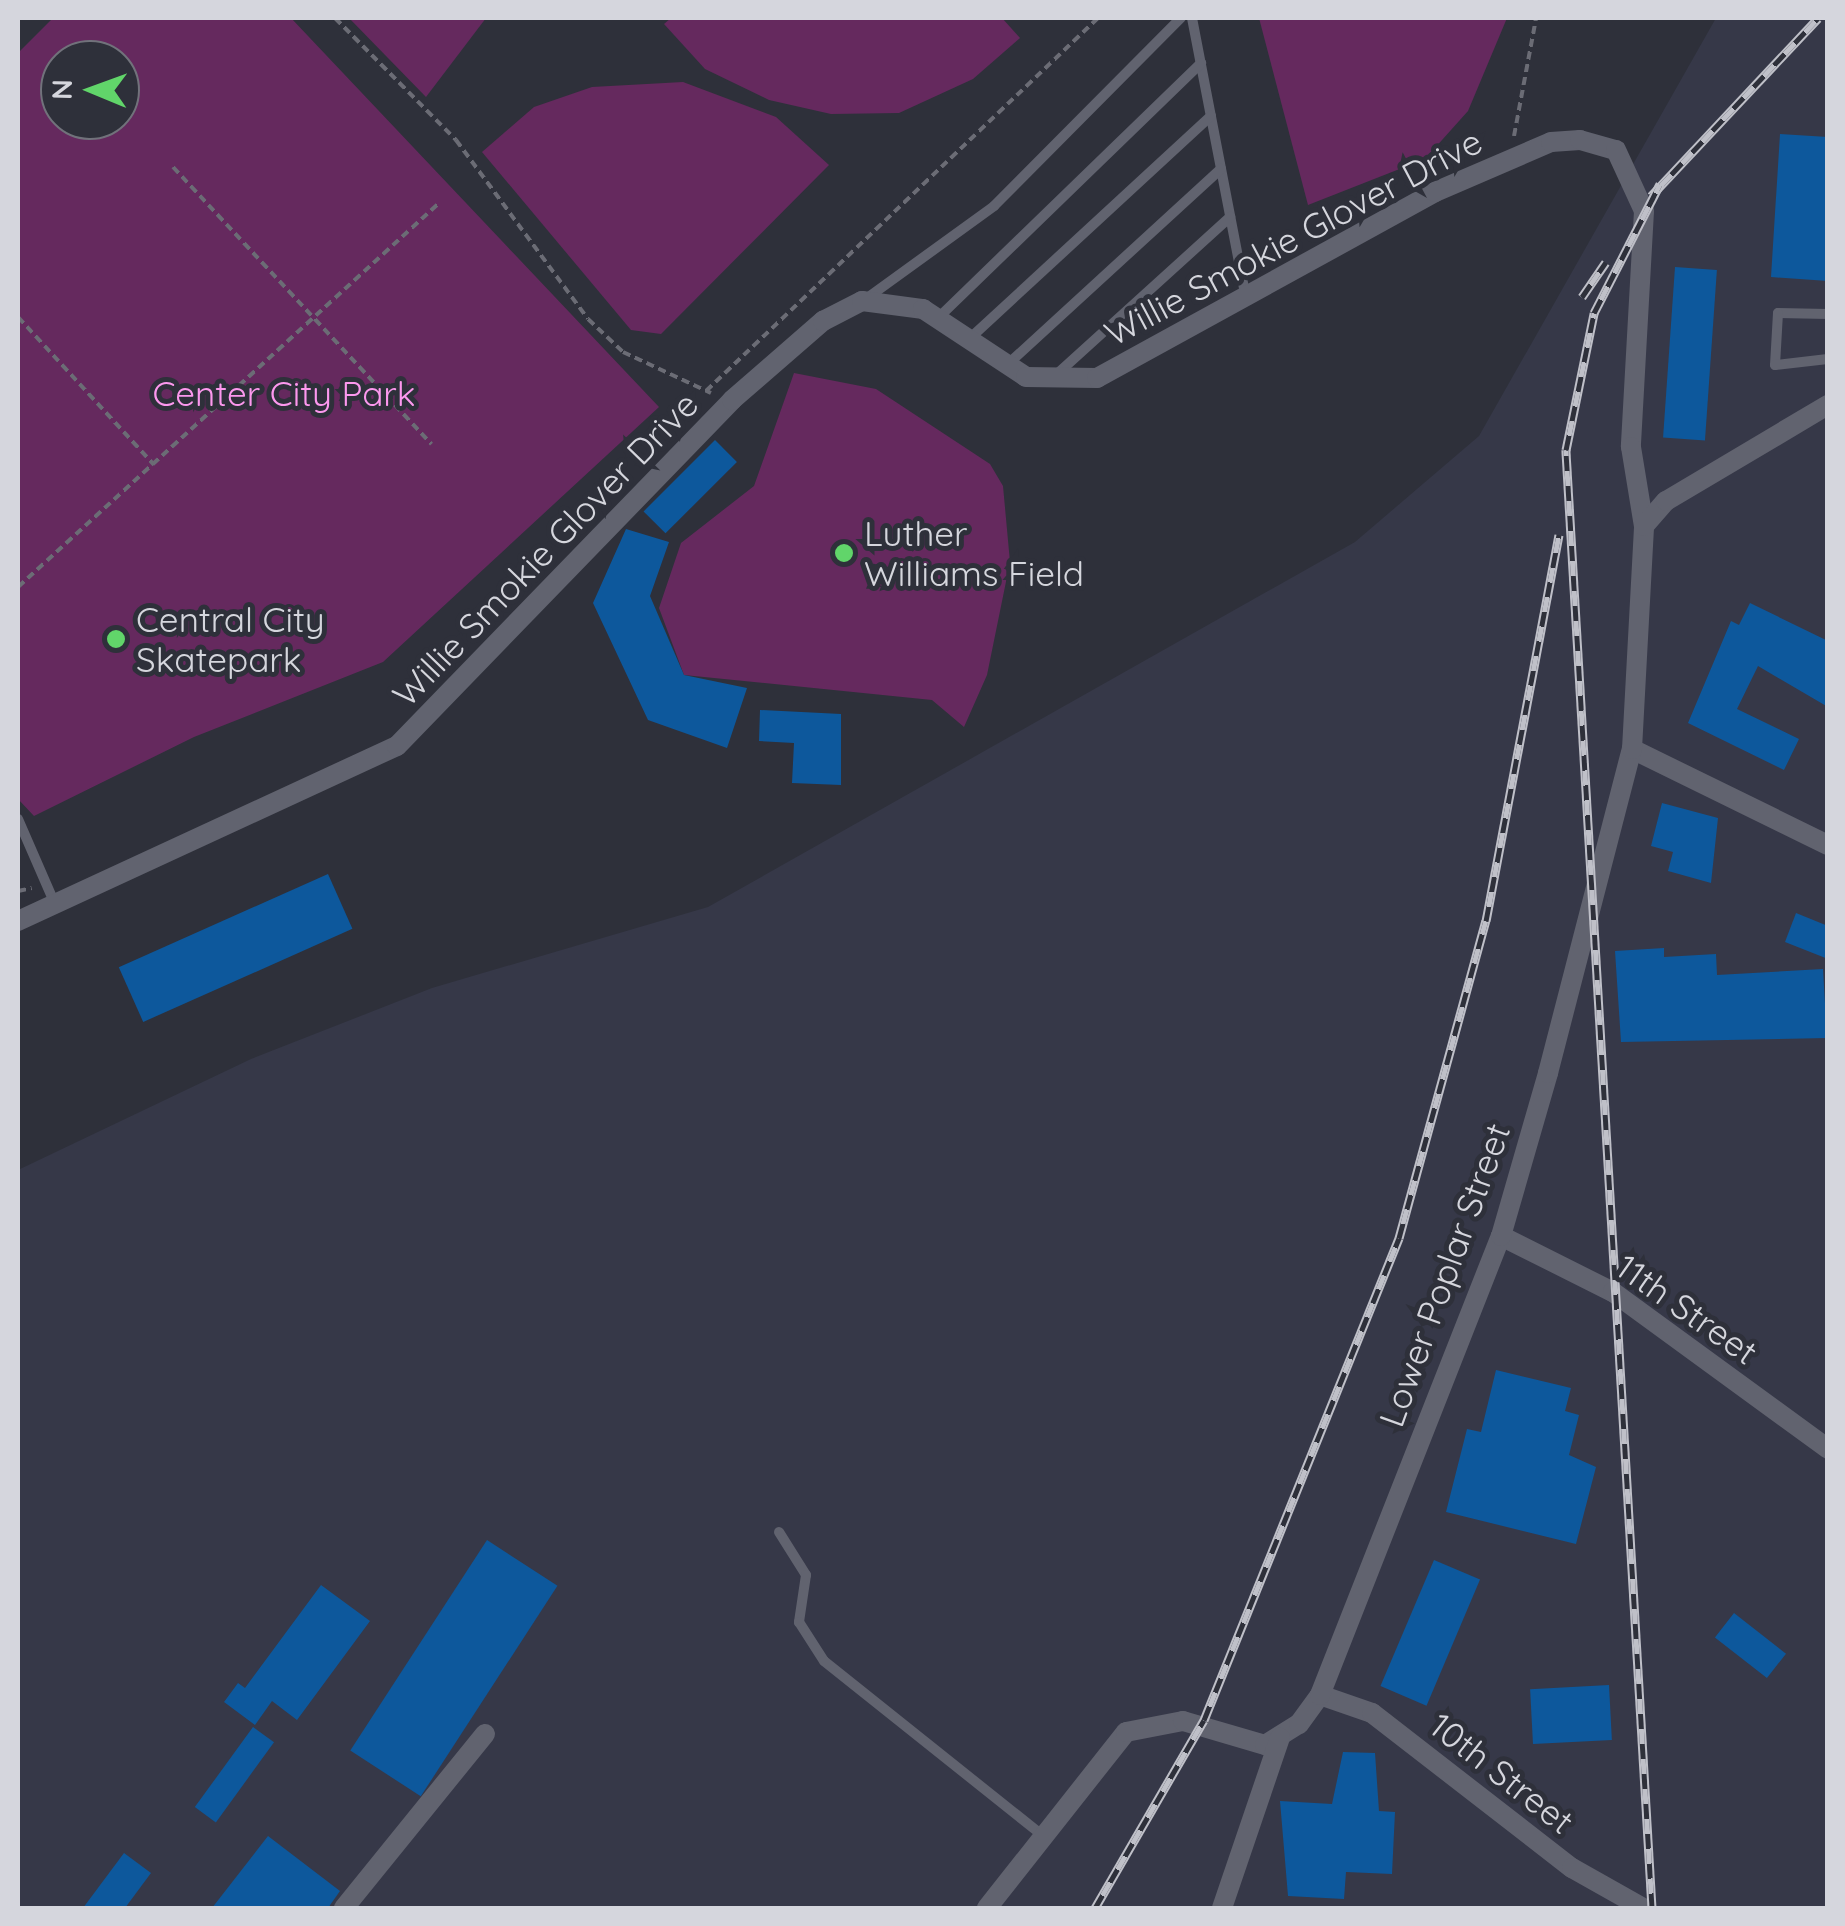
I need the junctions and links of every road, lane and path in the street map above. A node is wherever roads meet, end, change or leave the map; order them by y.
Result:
1 (335, 18) edge
2 (1098, 18) edge
3 (1181, 18) edge
4 (1192, 18) edge
5 (1536, 18) edge
6 (1200, 63) junction
7 (1211, 116) junction
8 (1511, 157) junction
9 (173, 167) dead end
10 (1221, 168) junction
11 (438, 204) dead end
12 (1230, 217) junction
13 (1245, 293) junction
14 (862, 301) junction
15 (1828, 314) edge
16 (18, 317) edge
17 (313, 317) junction
18 (937, 318) junction
19 (966, 342) junction
20 (1828, 358) edge
21 (1004, 368) junction
22 (1048, 382) junction
23 (706, 392) junction
24 (732, 400) junction
25 (1828, 405) edge
26 (431, 444) dead end
27 (154, 466) junction
28 (1644, 526) junction
29 (18, 588) edge
30 (1632, 750) junction
31 (18, 819) edge
32 (1828, 845) edge
33 (55, 904) junction
34 (18, 920) edge
35 (1500, 1236) junction
36 (1828, 1450) edge
37 (780, 1532) dead end
38 (1320, 1695) junction
39 (485, 1734) dead end
40 (1280, 1738) junction
41 (1044, 1836) junction
42 (344, 1908) edge
43 (987, 1908) edge
44 (1222, 1908) edge
45 (1643, 1908) edge

1 - 23 path
2 - 23 path
3 - 14 lane
4 - 6 lane
5 - 8 path
6 - 7 lane
6 - 18 lane
7 - 10 lane
7 - 19 lane
8 - 13 street, Willie Smokie Glover Drive
8 - 28 street, Willie Smokie Glover Drive
9 - 17 path
10 - 12 lane
10 - 21 lane
11 - 17 path
12 - 13 lane
12 - 22 lane
13 - 22 street, Willie Smokie Glover Drive
14 - 18 street, Willie Smokie Glover Drive
14 - 24 street, Willie Smokie Glover Drive
15 - 20 lane
16 - 27 path
17 - 26 path
17 - 27 path
18 - 19 street, Willie Smokie Glover Drive
19 - 21 street, Willie Smokie Glover Drive
21 - 22 street, Willie Smokie Glover Drive
23 - 24 path
24 - 33 street, Willie Smokie Glover Drive
25 - 28 street
27 - 29 path
28 - 30 street, Lower Poplar Street
30 - 32 street
30 - 35 street, Lower Poplar Street
31 - 33 lane
33 - 34 street, Willie Smokie Glover Drive
35 - 36 street, 11th Street
35 - 38 street, Lower Poplar Street
37 - 41 lane
38 - 40 street, Lower Poplar Street
38 - 45 street, 10th Street
39 - 42 street
40 - 41 street
40 - 44 street
41 - 43 street

